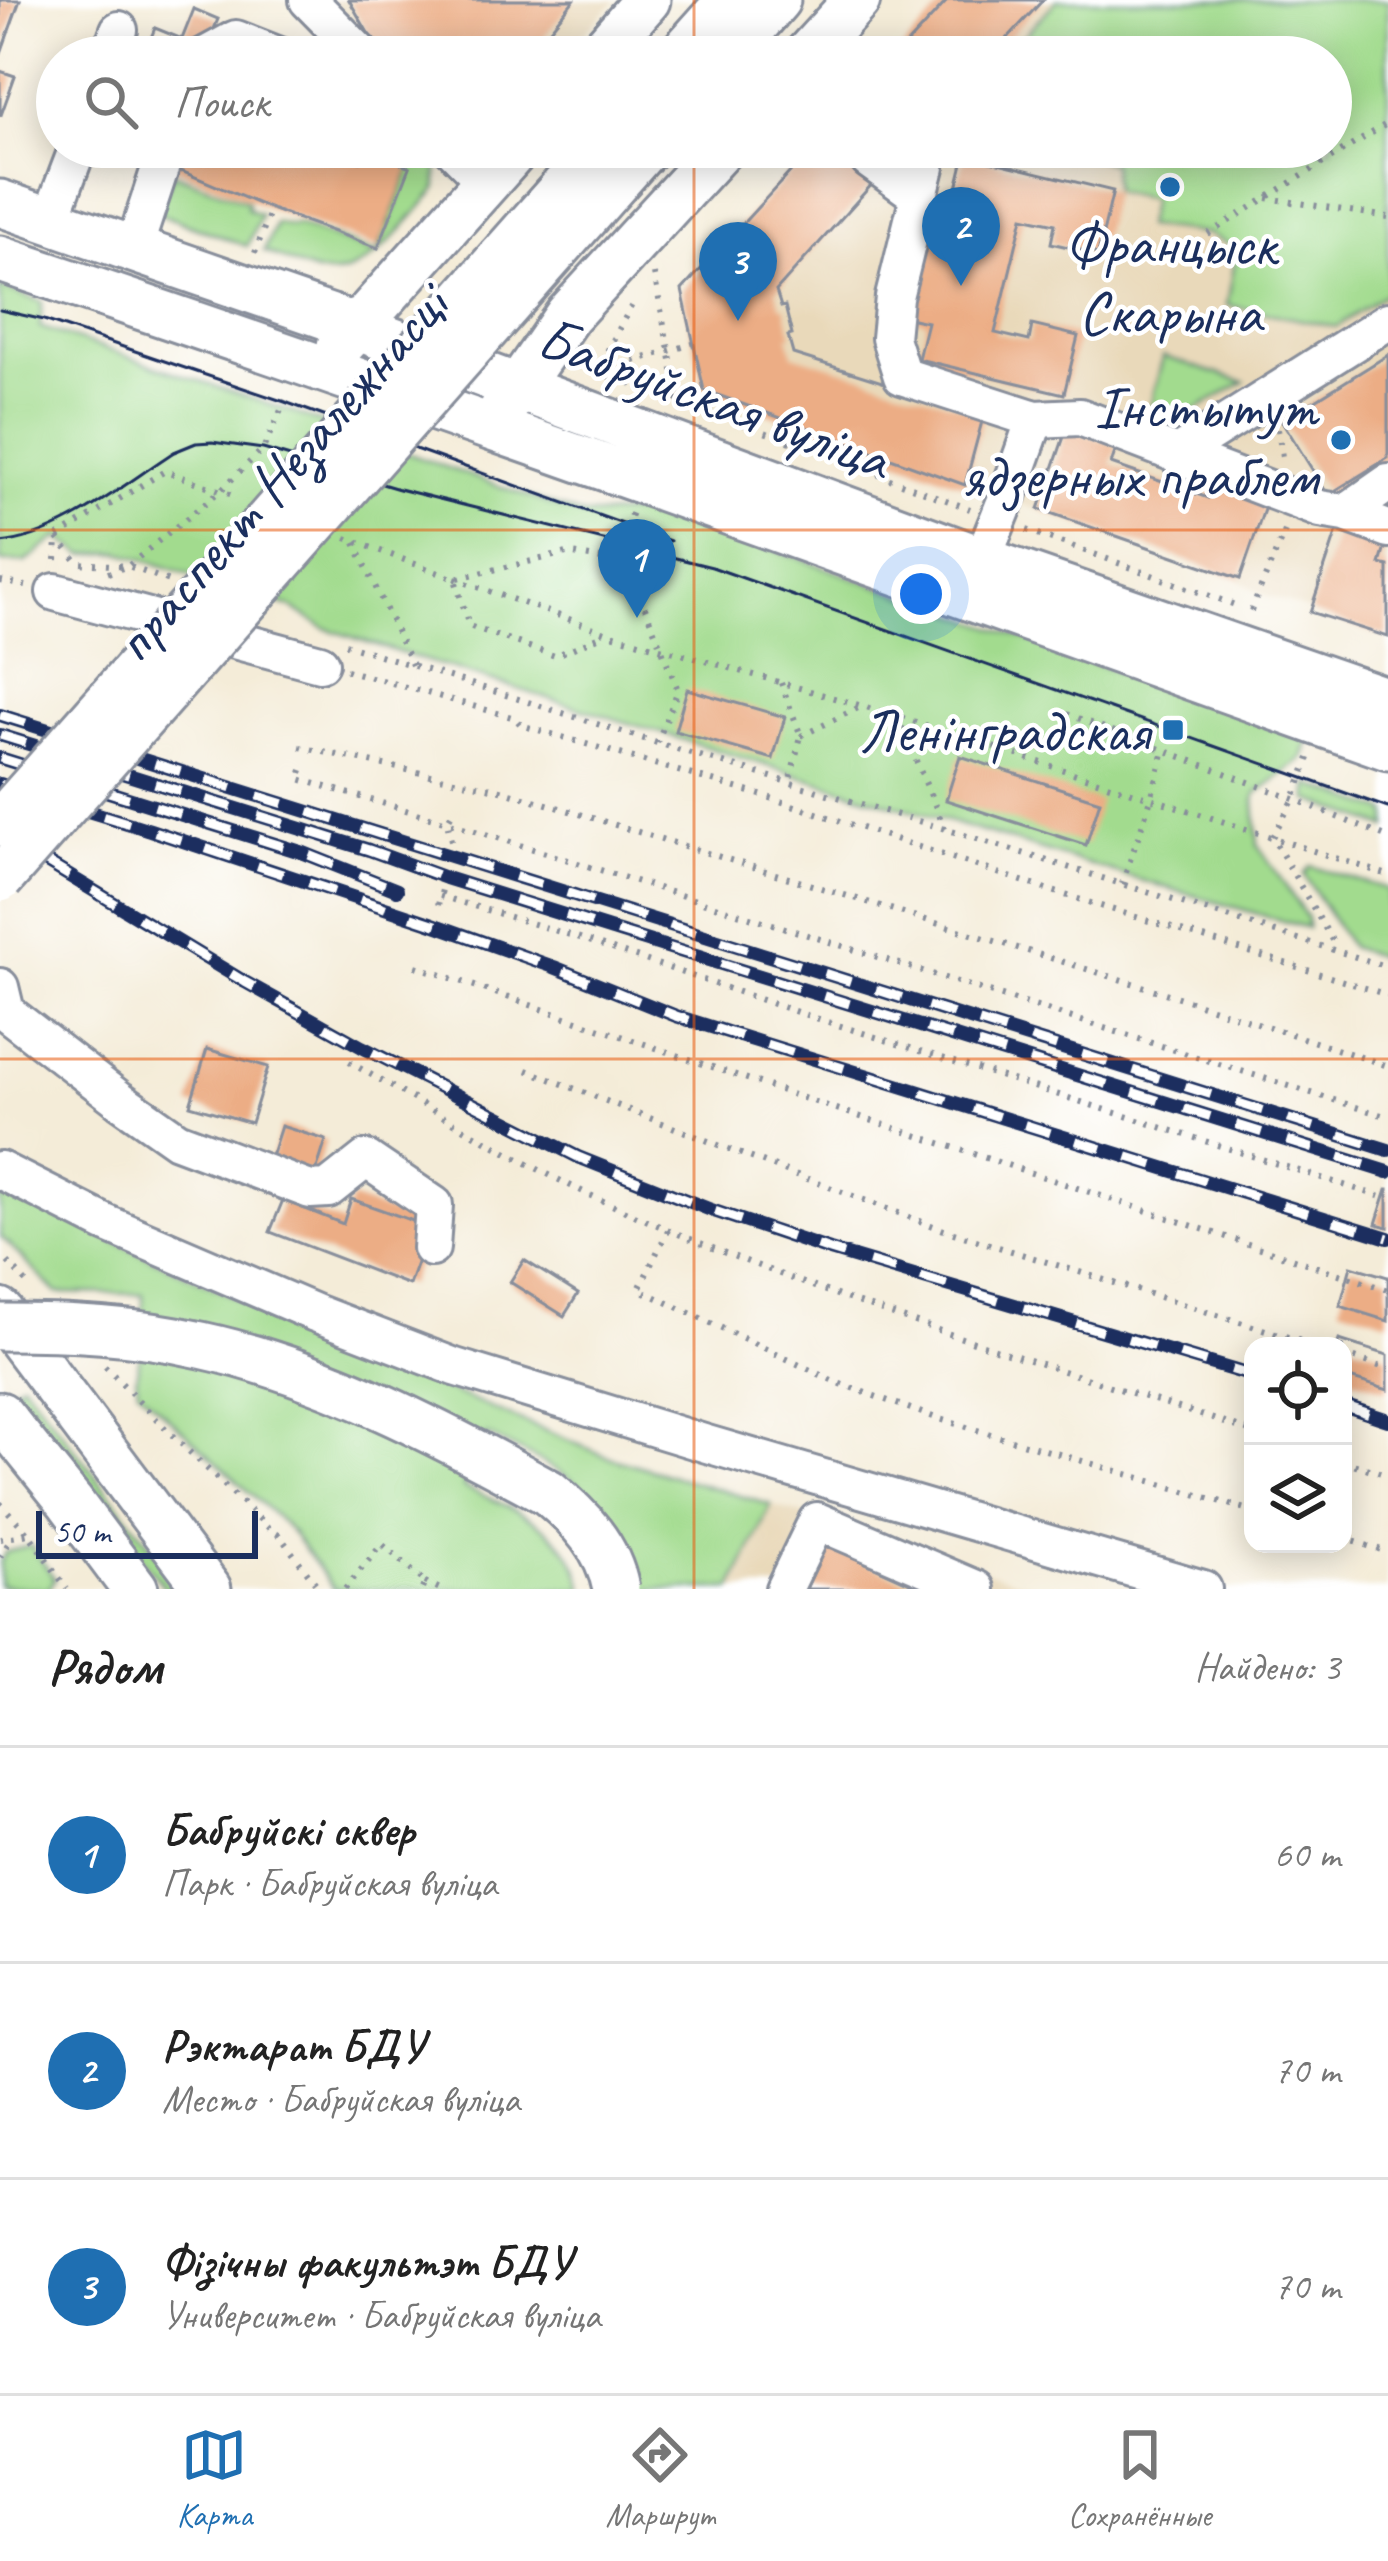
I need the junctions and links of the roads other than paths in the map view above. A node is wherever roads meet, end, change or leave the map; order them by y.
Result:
1 (308, 0) edge
2 (647, 0) edge
3 (730, 0) edge
4 (777, 0) edge
5 (857, 0) edge
6 (343, 36) edge
7 (615, 36) edge
8 (698, 36) edge
9 (745, 36) edge
10 (824, 36) edge
11 (69, 168) edge
12 (159, 168) edge
13 (472, 168) edge
14 (500, 168) edge
15 (580, 168) edge
16 (628, 168) edge
17 (703, 168) edge
18 (888, 168) edge
19 (487, 183) junction
20 (0, 203) edge
21 (50, 221) junction
22 (133, 250) junction
23 (0, 260) edge
24 (392, 290) junction
25 (1388, 321) edge
26 (356, 329) junction
27 (529, 371) junction
28 (310, 373) junction
29 (1035, 419) junction
30 (489, 429) junction
31 (1176, 455) junction
32 (1388, 483) edge
33 (1345, 513) junction
34 (1388, 529) edge
35 (982, 560) junction
36 (55, 592) road end
37 (324, 651) road end
38 (1388, 701) edge
39 (1388, 747) edge
40 (0, 823) edge
41 (0, 879) edge
42 (2, 1008) edge
43 (0, 1170) edge
44 (431, 1248) dead end
45 (1, 1318) edge
46 (0, 1415) edge
47 (15, 1444) edge
48 (965, 1586) edge
49 (135, 1589) edge
50 (208, 1589) edge
51 (616, 1589) edge
52 (784, 1589) edge
53 (1203, 1589) edge

1 - 6 lane
2 - 7 main road
3 - 8 main road
4 - 9 main road
5 - 10 main road
11 - 21 lane
12 - 22 lane
13 - 19 lane
14 - 19 main road
15 - 40 main road, праспект Незалежнасці, bridge
16 - 41 main road, праспект Незалежнасці, bridge
17 - 27 main road
18 - 29 lane
19 - 24 main road
20 - 21 main road, Бабруйская вуліца
21 - 22 main road, Бабруйская вуліца
22 - 26 main road, Бабруйская вуліца
23 - 28 main road, Бабруйская вуліца
24 - 26 main road
24 - 27 main road
25 - 31 lane
26 - 27 main road, Бабруйская вуліца
26 - 28 main road
27 - 30 main road
27 - 35 main road, Бабруйская вуліца
28 - 30 main road, Бабруйская вуліца
29 - 31 lane
29 - 35 lane
30 - 39 main road, Бабруйская вуліца
31 - 33 lane
32 - 33 lane
33 - 34 lane
35 - 38 main road, Бабруйская вуліца
36 - 37 lane
42 - 44 lane
43 - 53 lane
45 - 50 main road
45 - 51 main road, bridge
46 - 47 main road
47 - 49 main road
48 - 52 lane

